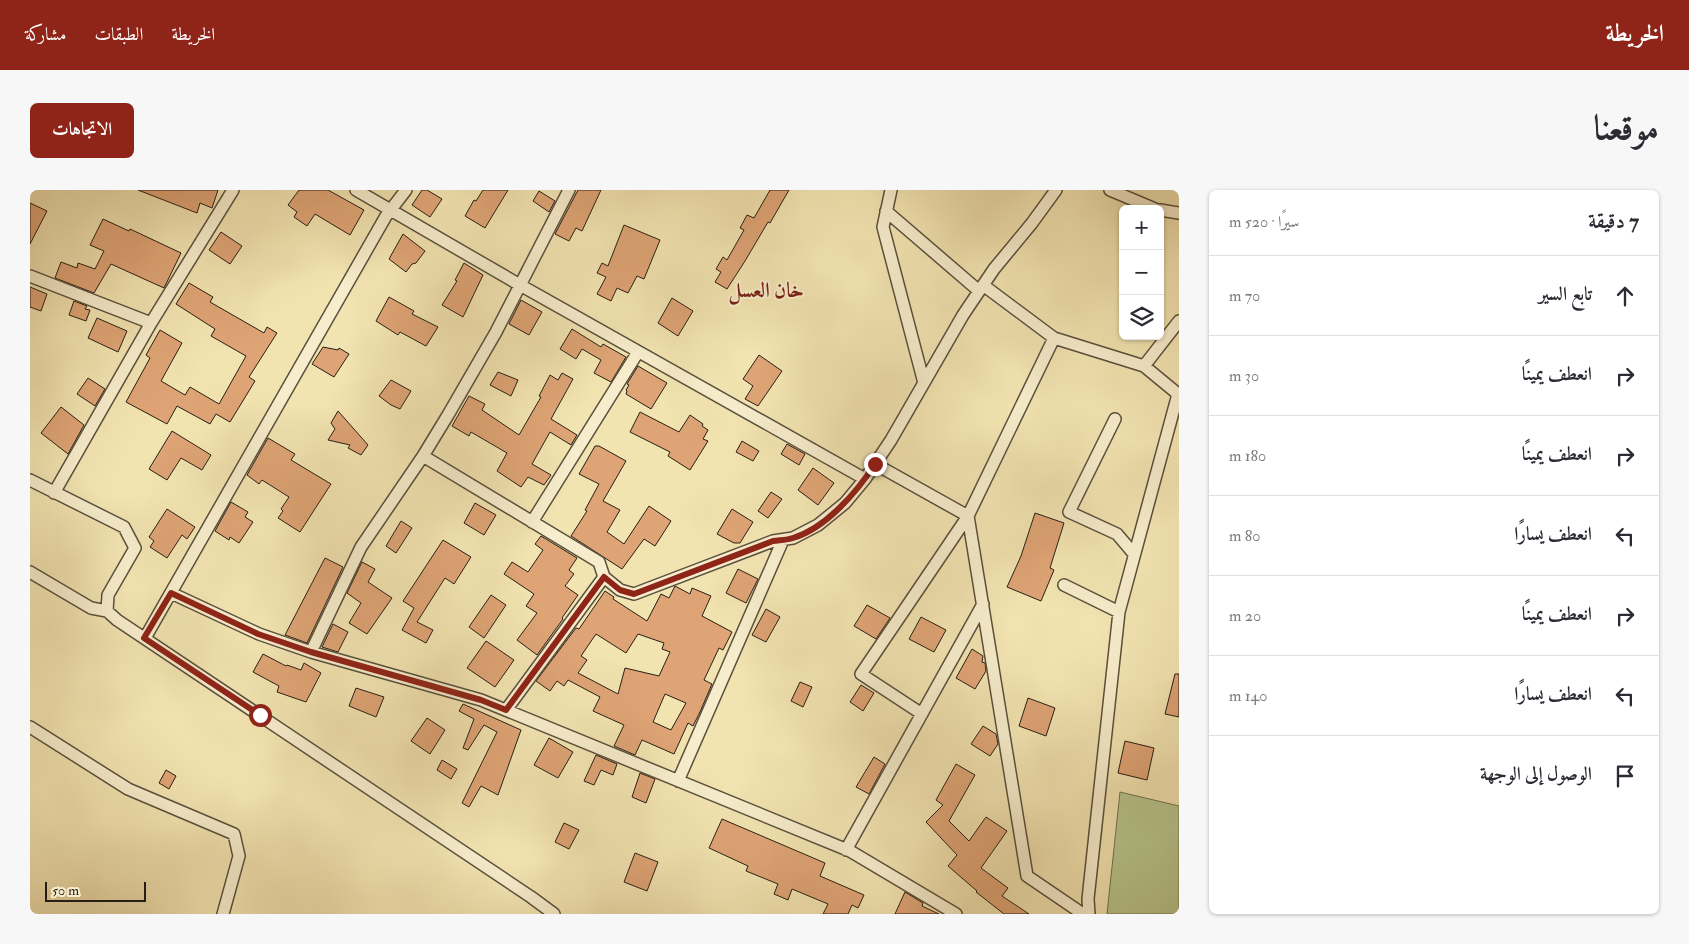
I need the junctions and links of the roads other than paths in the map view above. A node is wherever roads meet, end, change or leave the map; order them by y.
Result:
1 (233, 190) edge
2 (356, 190) edge
3 (406, 190) edge
4 (569, 190) edge
5 (1056, 190) edge
6 (1110, 190) edge
7 (888, 192) edge
8 (1146, 205) edge
9 (390, 210) junction
10 (886, 211) junction
11 (1164, 211) edge
12 (1179, 213) edge
13 (30, 276) edge
14 (520, 286) junction
15 (981, 288) junction
16 (1179, 321) edge
17 (151, 323) junction
18 (1054, 338) junction
19 (638, 352) junction
20 (1144, 366) junction
21 (924, 383) junction
22 (1115, 420) dead end
23 (423, 456) junction
24 (875, 464) junction
25 (865, 479) junction
26 (30, 480) edge
27 (54, 493) junction
28 (968, 516) junction
29 (532, 522) junction
30 (783, 540) junction
31 (1134, 554) junction
32 (30, 572) edge
33 (604, 577) junction
34 (1064, 585) dead end
35 (171, 593) junction
36 (983, 604) junction
37 (107, 611) junction
38 (1119, 612) junction
39 (144, 638) junction
40 (311, 652) junction
41 (506, 710) junction
42 (922, 714) junction
43 (30, 727) edge
44 (678, 781) junction
45 (846, 850) junction
46 (223, 914) edge
47 (554, 914) edge
48 (956, 914) edge
49 (1083, 914) edge
50 (1089, 914) edge

1 - 17 street
2 - 9 street
3 - 9 street
4 - 14 street
5 - 15 street
6 - 8 street
7 - 10 street
9 - 14 street
9 - 35 street
10 - 15 street
10 - 21 street
11 - 12 street
13 - 17 street
14 - 19 street
14 - 23 street
15 - 18 street
15 - 21 street
16 - 20 street
17 - 27 street
18 - 20 street
18 - 28 street
19 - 25 street
19 - 29 street
20 - 31 street
21 - 24 street
22 - 31 street
23 - 29 street
23 - 40 street
24 - 25 street
24 - 28 street
25 - 30 street
26 - 27 street
27 - 37 street
28 - 36 street
28 - 42 street
29 - 33 street
30 - 33 street
30 - 44 street
31 - 38 street
32 - 37 street
33 - 41 street
34 - 38 street
35 - 39 street
35 - 40 street
36 - 42 street
36 - 49 street
37 - 39 street
38 - 50 street
39 - 47 street
40 - 41 street
41 - 44 street
42 - 45 street
43 - 46 street
44 - 45 street
45 - 48 street

